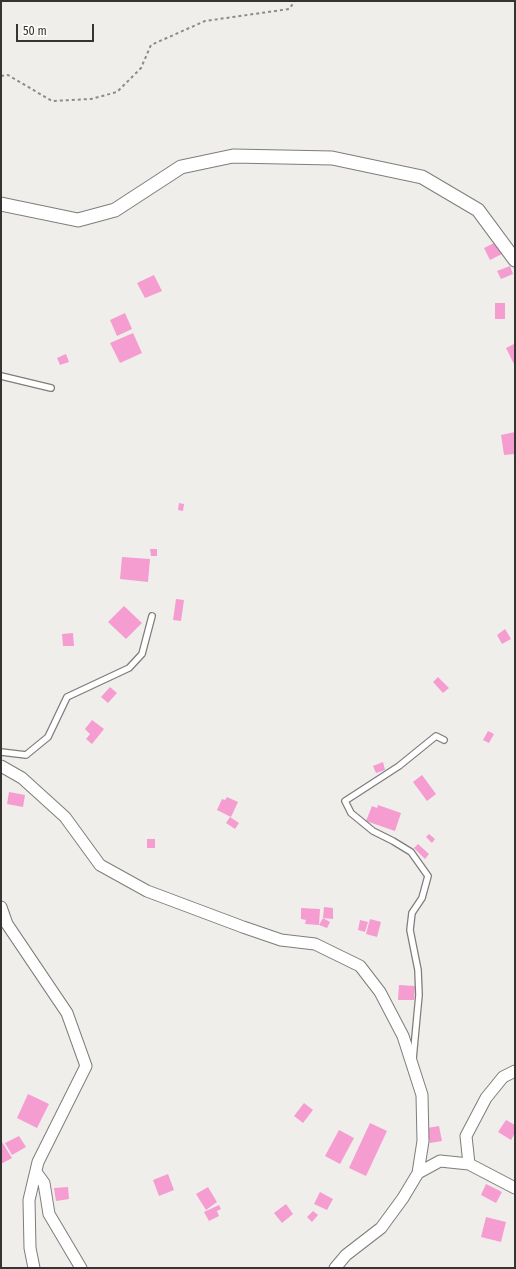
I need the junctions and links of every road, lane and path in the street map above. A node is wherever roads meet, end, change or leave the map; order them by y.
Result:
1 (295, 1) edge
2 (1, 76) edge
3 (1, 204) edge
4 (515, 260) edge
5 (1, 376) edge
6 (51, 388) dead end
7 (152, 616) dead end
8 (444, 740) dead end
9 (1, 752) edge
10 (1, 766) edge
11 (1, 907) edge
12 (413, 1066) junction
13 (515, 1071) edge
14 (469, 1164) junction
15 (36, 1172) junction
16 (418, 1173) junction
17 (515, 1188) edge
18 (34, 1268) edge
19 (80, 1268) edge
20 (335, 1268) edge

1 - 2 path
3 - 4 street
5 - 6 lane
7 - 9 lane
8 - 12 lane
10 - 12 street
11 - 15 street
12 - 16 street
13 - 14 street
14 - 16 street
14 - 17 street
15 - 18 street
15 - 19 street
16 - 20 street

